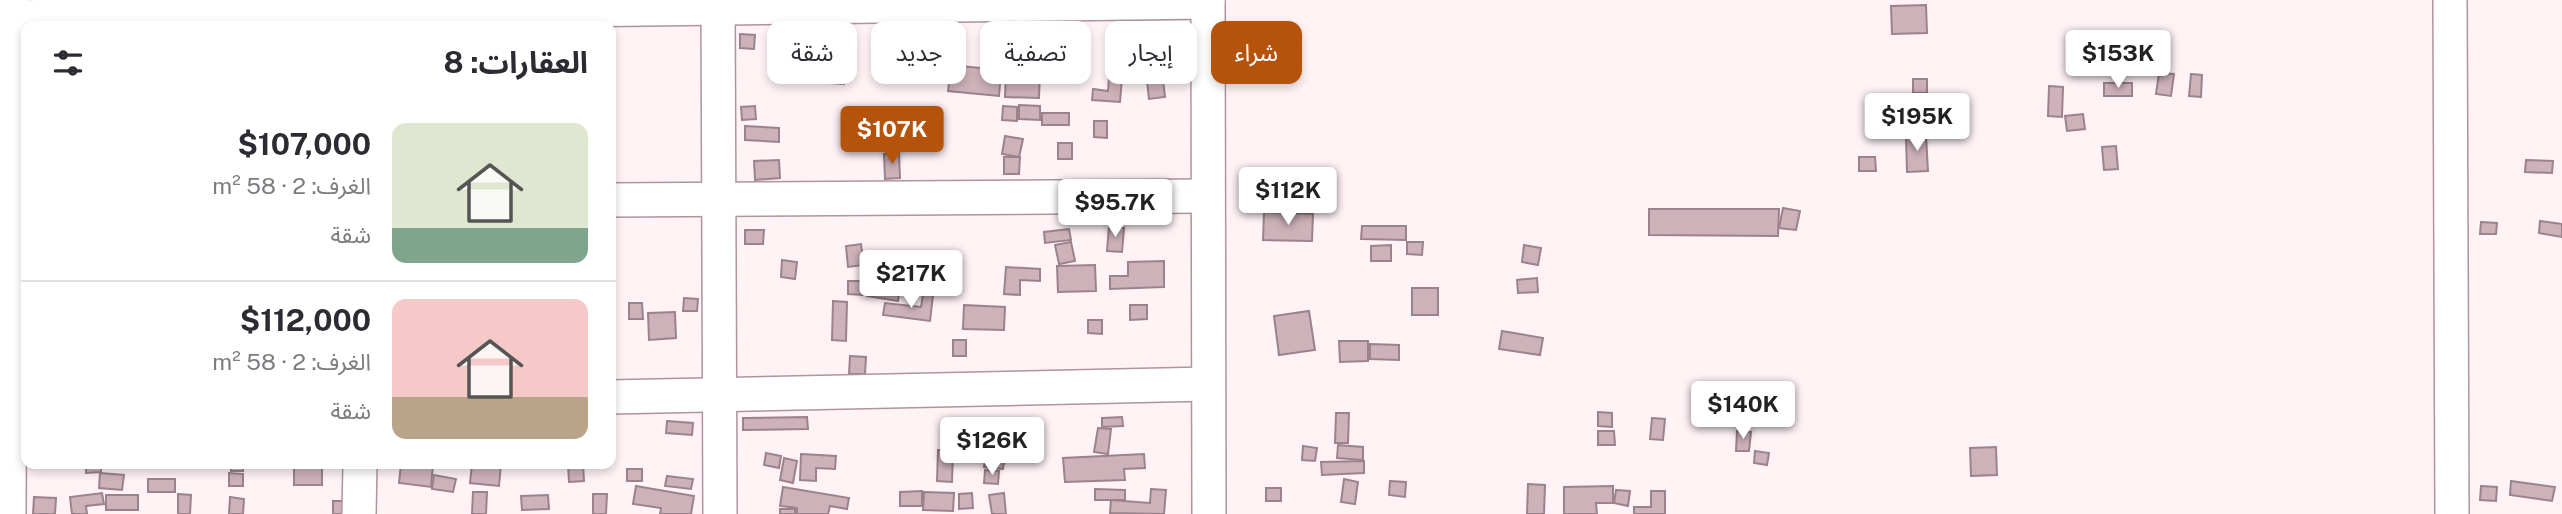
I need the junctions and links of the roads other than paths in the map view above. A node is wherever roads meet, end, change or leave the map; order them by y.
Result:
1 (2450, 0) edge
2 (1208, 1) edge
3 (718, 4) edge
4 (7, 12) edge
5 (354, 13) edge
6 (1208, 197) junction
7 (616, 200) edge
8 (719, 200) junction
9 (12, 204) edge
10 (1208, 384) junction
11 (719, 394) junction
12 (616, 397) edge
13 (12, 409) edge
14 (360, 469) edge
15 (9, 514) edge
16 (359, 514) edge
17 (720, 514) edge
18 (1209, 514) edge
19 (2452, 514) edge

1 - 19 street
2 - 3 street
2 - 6 street
3 - 5 street
3 - 8 street
4 - 5 street
4 - 9 street
6 - 8 street
6 - 10 street
7 - 8 street
8 - 11 street
9 - 13 street
10 - 11 street
10 - 18 street
11 - 12 street
11 - 17 street
13 - 15 street
14 - 16 street

